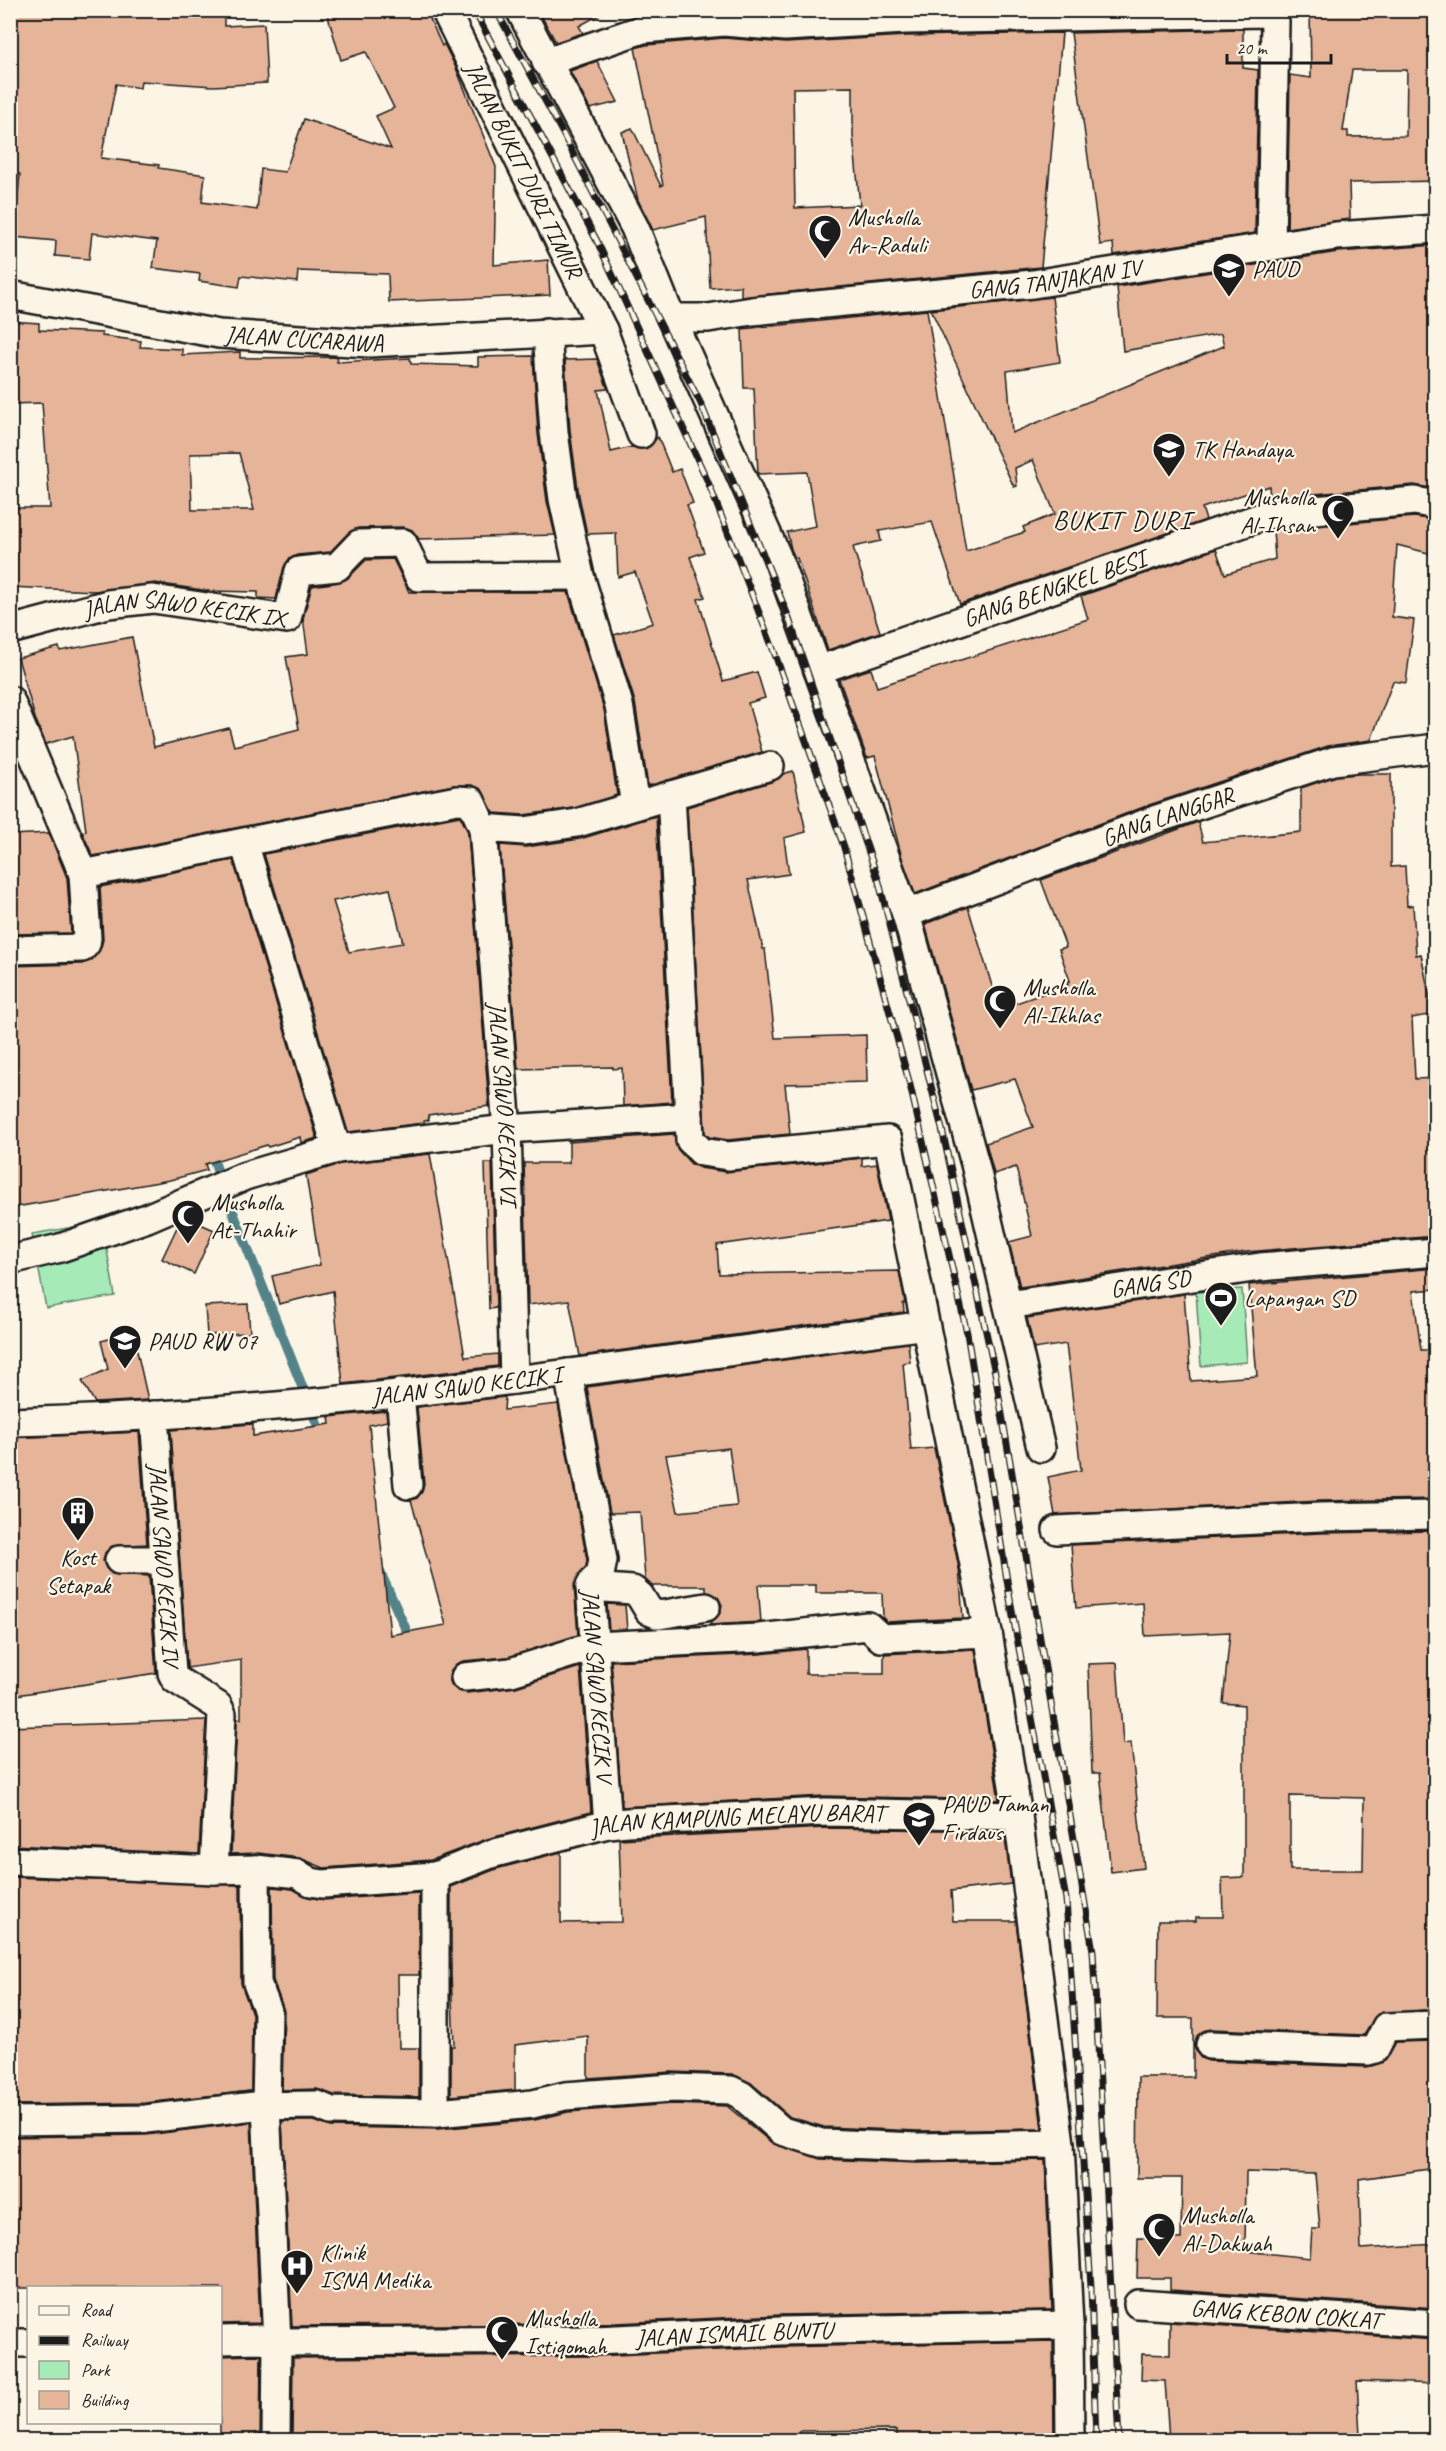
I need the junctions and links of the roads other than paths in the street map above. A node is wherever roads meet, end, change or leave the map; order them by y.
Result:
1 (445, 10) edge
2 (520, 10) edge
3 (546, 62) junction
4 (1436, 229) edge
5 (1271, 246) junction
6 (10, 295) edge
7 (671, 318) junction
8 (603, 330) junction
9 (547, 332) junction
10 (641, 434) dead end
11 (1436, 505) edge
12 (580, 576) junction
13 (10, 630) edge
14 (818, 670) junction
15 (10, 700) edge
16 (1436, 748) edge
17 (770, 766) dead end
18 (671, 795) junction
19 (635, 805) junction
20 (483, 828) junction
21 (244, 843) junction
22 (84, 874) junction
23 (906, 914) junction
24 (10, 950) edge
25 (689, 1117) junction
26 (507, 1130) junction
27 (337, 1149) junction
28 (1436, 1252) edge
29 (10, 1260) edge
30 (1008, 1305) junction
31 (919, 1326) dead end
32 (568, 1373) junction
33 (514, 1380) junction
34 (400, 1393) junction
35 (154, 1415) junction
36 (10, 1422) edge
37 (1041, 1448) dead end
38 (408, 1485) dead end
39 (1436, 1515) edge
40 (1057, 1530) dead end
41 (118, 1560) dead end
42 (164, 1560) junction
43 (590, 1587) junction
44 (706, 1607) dead end
45 (988, 1633) junction
46 (594, 1646) junction
47 (465, 1677) dead end
48 (1018, 1816) junction
49 (608, 1824) junction
50 (10, 1861) edge
51 (256, 1869) junction
52 (214, 1870) junction
53 (446, 1871) junction
54 (1436, 2025) edge
55 (1210, 2045) dead end
56 (266, 2106) junction
57 (443, 2113) junction
58 (10, 2121) edge
59 (1060, 2144) junction
60 (1138, 2304) dead end
61 (1436, 2324) edge
62 (1069, 2325) junction
63 (222, 2340) edge
64 (277, 2342) junction
65 (10, 2343) edge
66 (27, 2343) edge
67 (276, 2440) edge
68 (1070, 2440) edge

1 - 8 street, JALAN BUKIT DURI TIMUR
2 - 3 street
3 - 5 street
3 - 7 street
4 - 5 street, GANG TANJAKAN IV
5 - 7 street, GANG TANJAKAN IV
6 - 9 street, JALAN CUCARAWA
7 - 14 street
8 - 9 street, JALAN CUCARAWA
8 - 10 street, JALAN BUKIT DURI TIMUR
9 - 12 street
11 - 14 street, GANG BENGKEL BESI
12 - 13 street, JALAN SAWO KECIK IX
12 - 19 street
14 - 23 street
15 - 22 street
16 - 23 street, GANG LANGGAR
17 - 18 street
18 - 19 street
18 - 25 street
19 - 20 street
20 - 21 street
20 - 26 street, JALAN SAWO KECIK VI
21 - 22 street
21 - 27 street
22 - 24 street
23 - 30 street
25 - 26 street
25 - 45 street
26 - 27 street
26 - 33 street, JALAN SAWO KECIK VI
27 - 29 street
28 - 30 street, GANG SD
30 - 37 street
31 - 32 street, JALAN SAWO KECIK I
32 - 33 street, JALAN SAWO KECIK I
32 - 43 street, JALAN SAWO KECIK V
33 - 34 street, JALAN SAWO KECIK I
34 - 35 street, JALAN SAWO KECIK I
34 - 38 street
35 - 36 street, JALAN SAWO KECIK I
35 - 42 street, JALAN SAWO KECIK IV
39 - 40 street
41 - 42 street
42 - 52 street, JALAN SAWO KECIK IV
43 - 44 street
43 - 46 street, JALAN SAWO KECIK V
45 - 46 street
45 - 48 street
46 - 47 street
46 - 49 street, JALAN SAWO KECIK V
48 - 49 street, JALAN KAMPUNG MELAYU BARAT
48 - 59 street
49 - 53 street, JALAN KAMPUNG MELAYU BARAT
50 - 52 street, JALAN KAMPUNG MELAYU BARAT
51 - 52 street, JALAN KAMPUNG MELAYU BARAT
51 - 53 street, JALAN KAMPUNG MELAYU BARAT
51 - 56 street
53 - 57 street
54 - 55 street
56 - 57 street
56 - 58 street
56 - 64 street
57 - 59 street
59 - 62 street
60 - 61 street, GANG KEBON COKLAT
62 - 64 street, JALAN ISMAIL BUNTU
62 - 68 street
63 - 64 street, JALAN ISMAIL BUNTU
64 - 67 street
65 - 66 street

